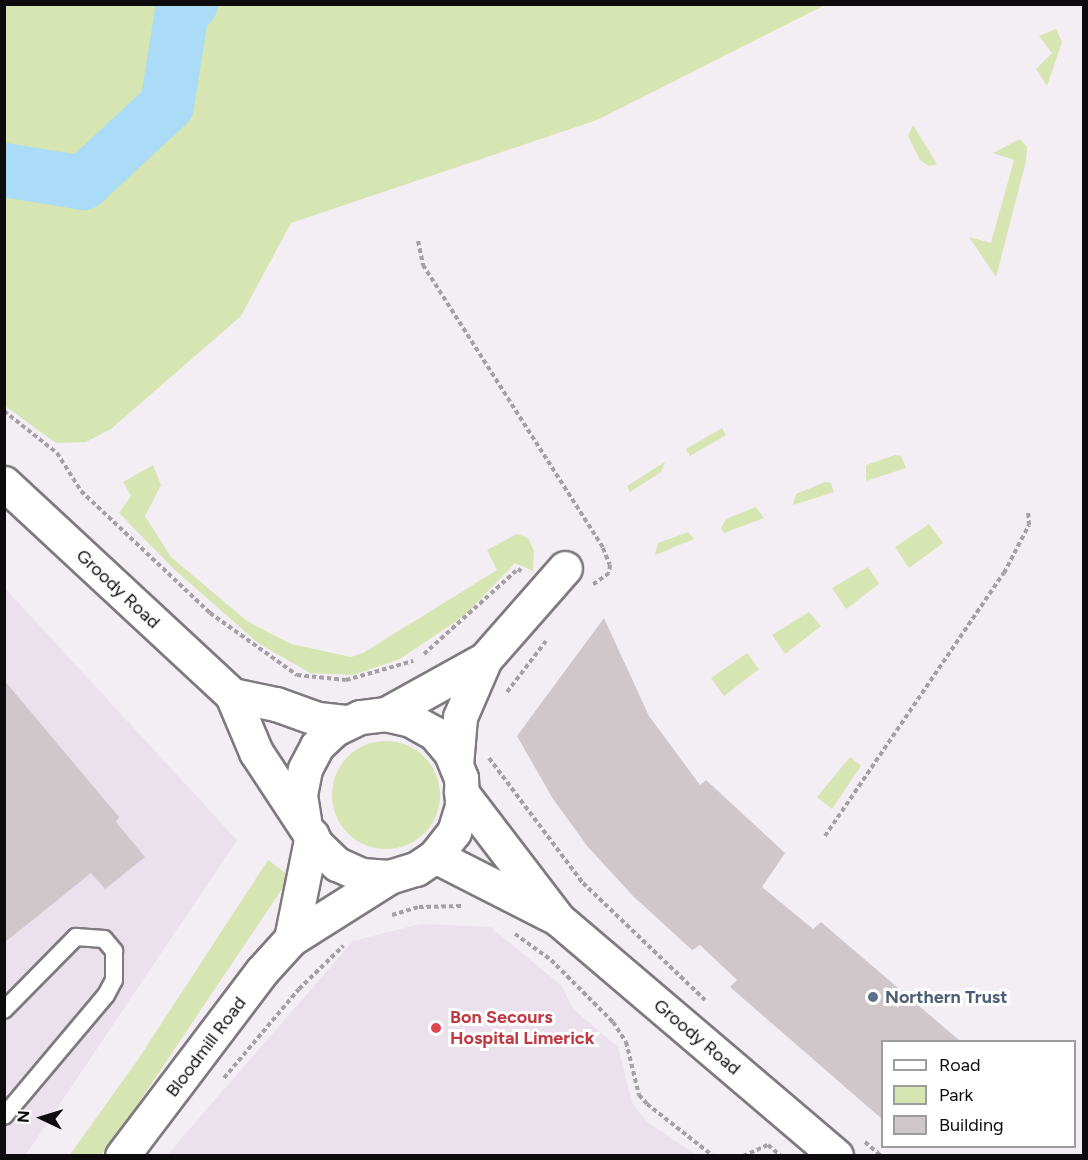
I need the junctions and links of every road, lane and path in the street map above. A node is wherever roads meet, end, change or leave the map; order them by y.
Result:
1 (418, 241) dead end
2 (4, 411) edge
3 (4, 483) edge
4 (1028, 511) dead end
5 (575, 581) joint
6 (548, 638) dead end
7 (419, 659) dead end
8 (484, 659) junction
9 (232, 695) junction
10 (502, 698) dead end
11 (386, 714) junction
12 (348, 722) junction
13 (467, 769) junction
14 (308, 828) junction
15 (825, 836) dead end
16 (435, 856) junction
17 (389, 876) junction
18 (558, 919) junction
19 (291, 939) junction
20 (347, 942) dead end
21 (578, 986) dead end
22 (712, 1007) dead end
23 (4, 1010) edge
24 (220, 1082) dead end
25 (4, 1116) edge
26 (847, 1145) edge
27 (122, 1155) edge
28 (713, 1155) edge
29 (743, 1155) edge
30 (781, 1155) edge
31 (881, 1155) edge

1 - 5 path
2 - 7 path
3 - 9 street, Groody Road
4 - 15 path
5 - 8 street
6 - 10 path
8 - 11 street
8 - 13 street
9 - 12 street
9 - 14 street
11 - 12 street
11 - 13 street
12 - 14 street
13 - 16 street
13 - 18 street
13 - 22 path
14 - 17 street
14 - 19 street
16 - 17 street
16 - 18 street
17 - 19 street, Bloodmill Road
18 - 26 street, Groody Road
19 - 27 street, Bloodmill Road
20 - 24 path
21 - 28 path
23 - 25 lane
26 - 31 path
29 - 30 path

